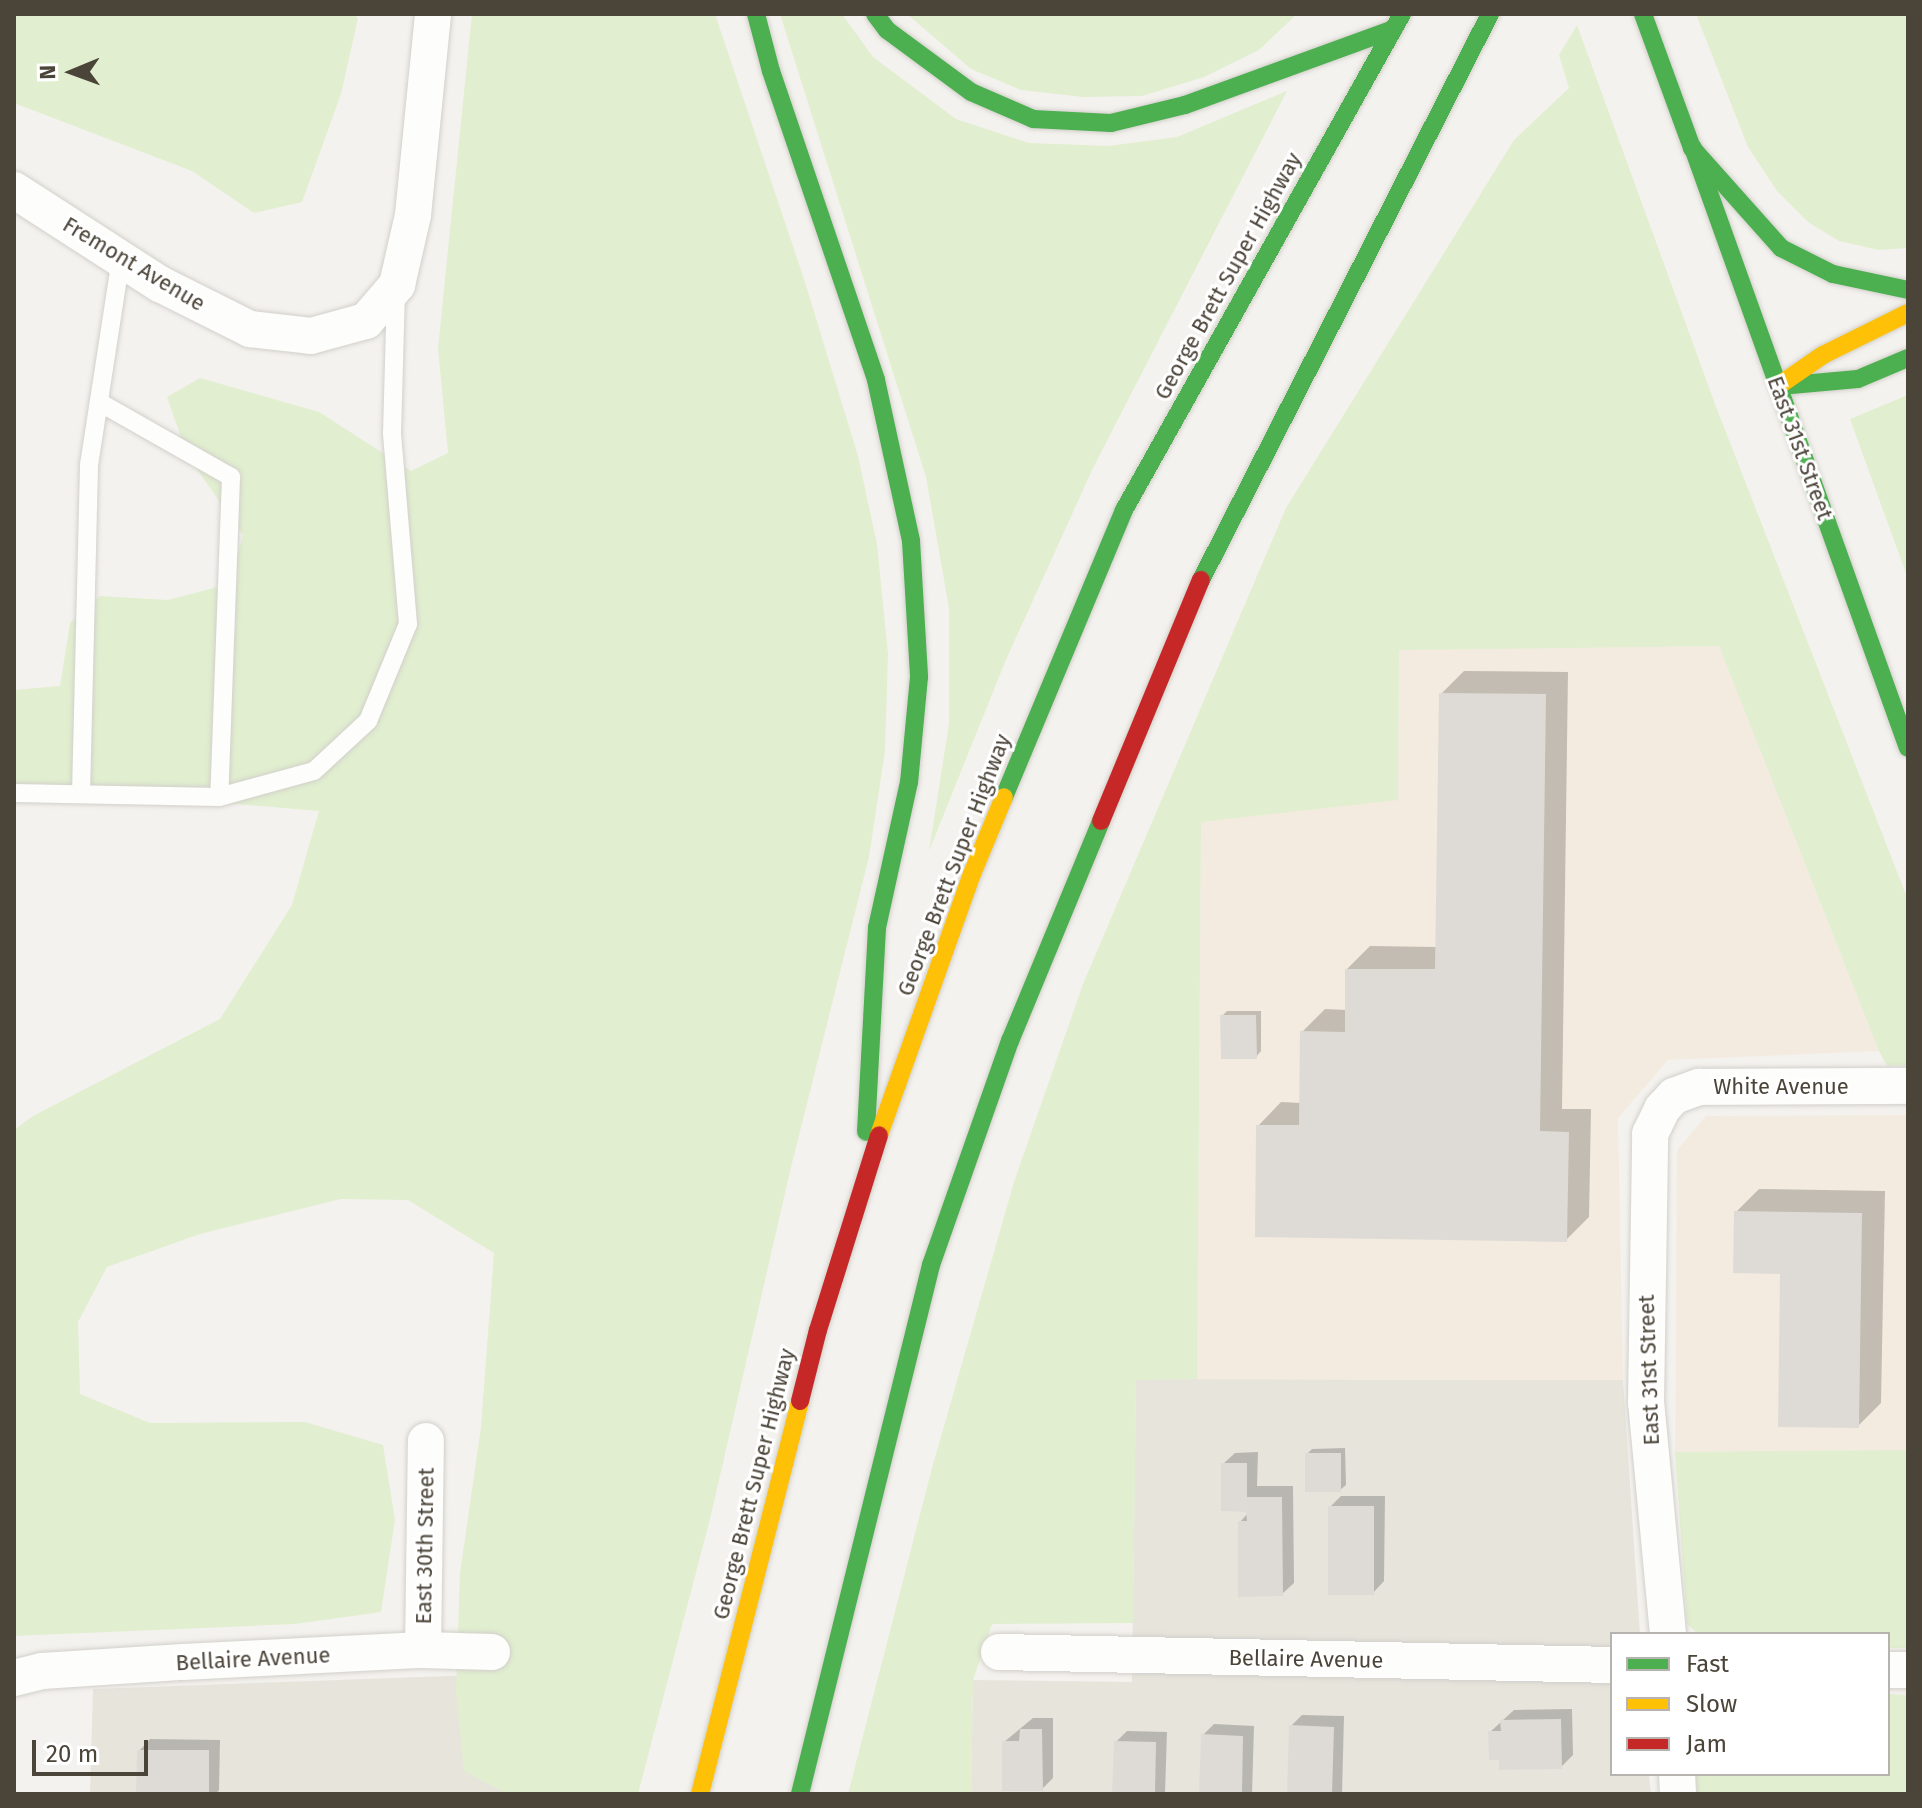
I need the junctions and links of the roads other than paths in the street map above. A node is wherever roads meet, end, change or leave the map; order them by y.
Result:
1 (433, 14) edge
2 (756, 14) edge
3 (875, 14) edge
4 (1490, 14) edge
5 (1643, 14) edge
6 (1398, 22) edge
7 (1692, 148) junction
8 (14, 190) edge
9 (121, 259) junction
10 (397, 285) junction
11 (1908, 290) edge
12 (1908, 313) edge
13 (1908, 358) edge
14 (1778, 386) junction
15 (99, 402) junction
16 (1908, 748) edge
17 (14, 793) edge
18 (81, 794) junction
19 (219, 797) junction
20 (1908, 1086) edge
21 (1662, 1109) joint
22 (864, 1179) junction
23 (426, 1441) dead end
24 (1668, 1632) edge
25 (423, 1650) junction
26 (492, 1652) dead end
27 (999, 1652) dead end
28 (1610, 1665) edge
29 (14, 1678) edge
30 (700, 1794) edge
31 (800, 1794) edge

1 - 10 street, Fremont Avenue
2 - 22 main road
3 - 6 main road
4 - 31 main road
5 - 7 main road, East 31st Street
6 - 22 main road, George Brett Super Highway
7 - 11 main road
7 - 14 main road, East 31st Street
8 - 9 street, Fremont Avenue
9 - 10 street, Fremont Avenue
9 - 15 lane
10 - 19 lane
12 - 14 main road
13 - 14 main road
14 - 16 main road, East 31st Street
15 - 18 lane
15 - 19 lane
17 - 18 lane
18 - 19 lane
20 - 21 street, White Avenue
21 - 24 street, East 31st Street
22 - 30 main road, George Brett Super Highway
23 - 25 street, East 30th Street
25 - 26 street, Bellaire Avenue
25 - 29 street, Bellaire Avenue
27 - 28 street, Bellaire Avenue

